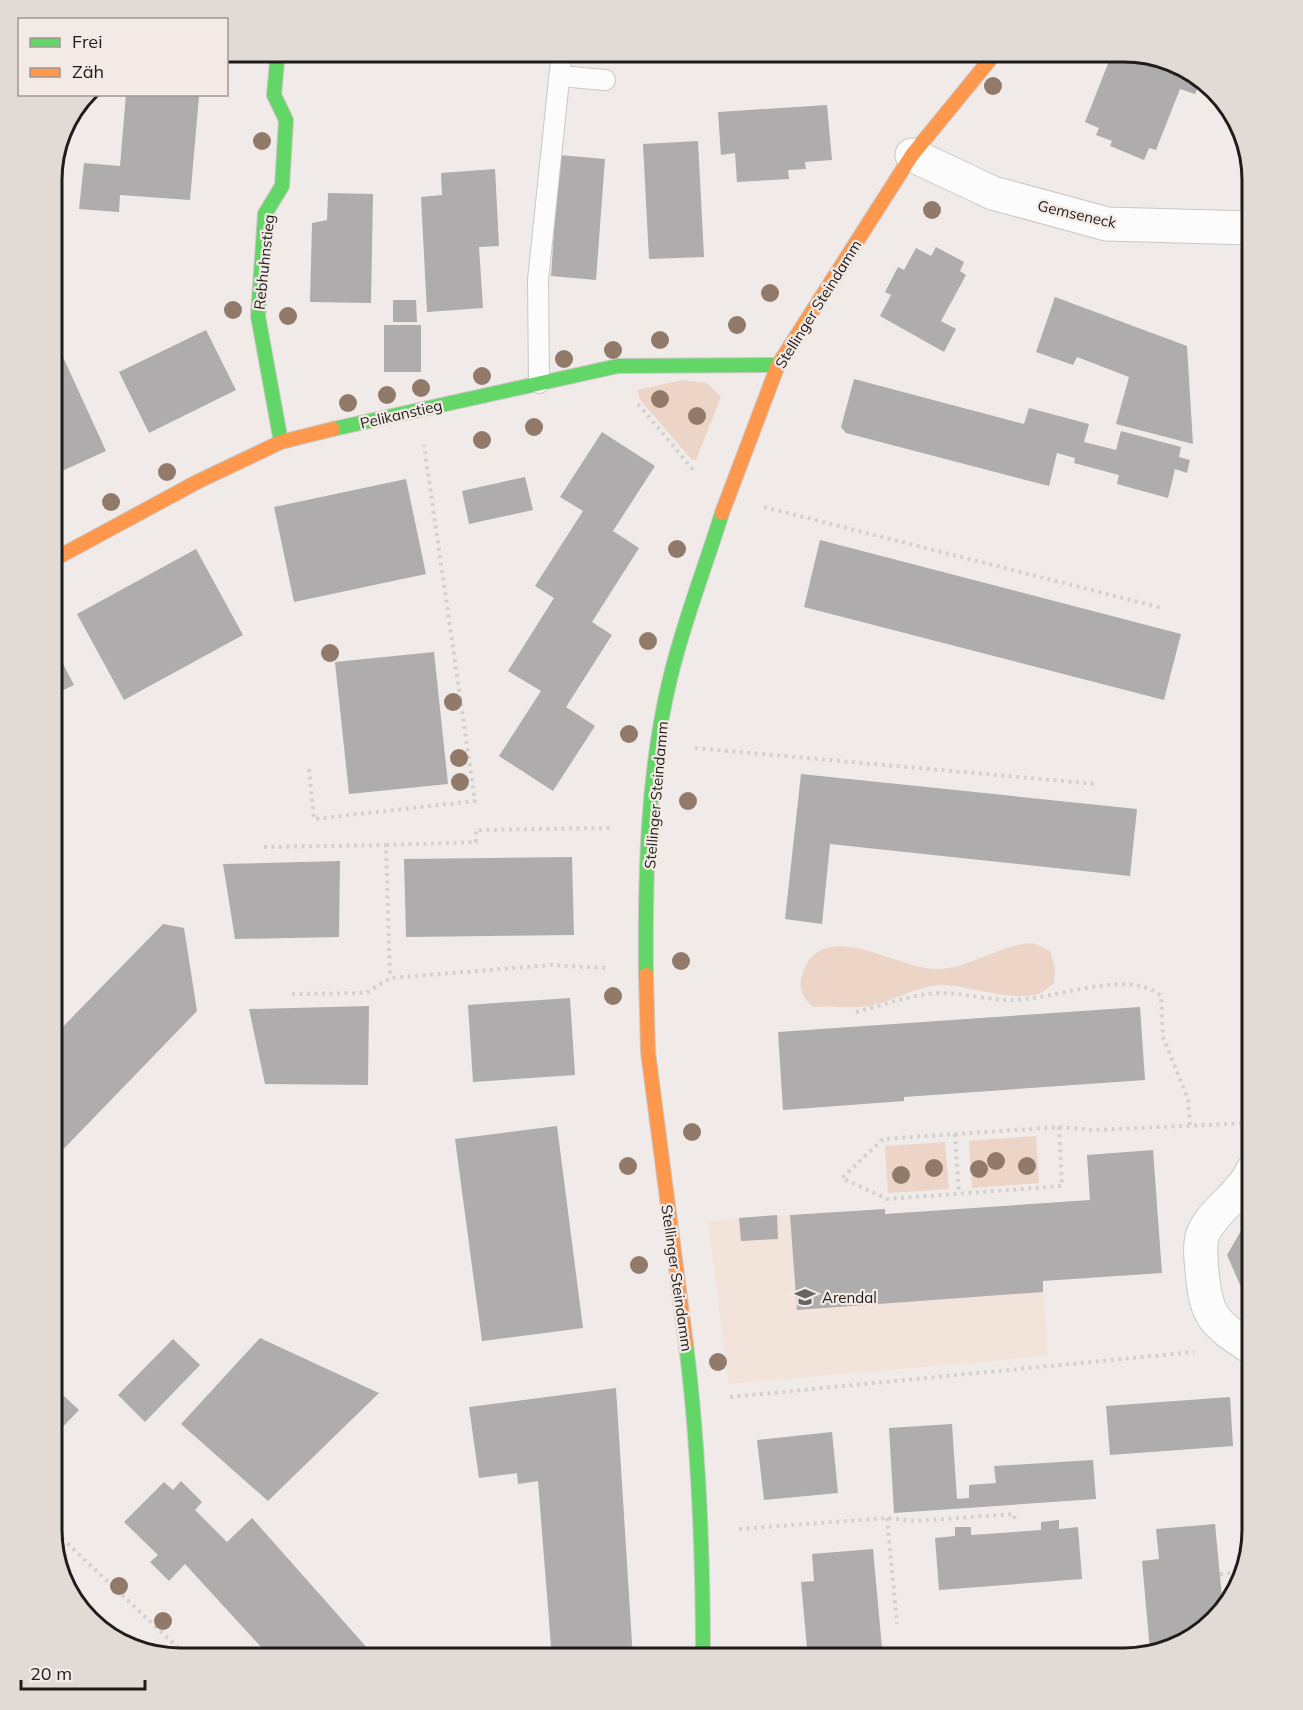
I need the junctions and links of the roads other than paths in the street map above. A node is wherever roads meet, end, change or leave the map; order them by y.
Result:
1 (277, 62) edge
2 (561, 62) edge
3 (988, 62) edge
4 (560, 76) junction
5 (605, 80) dead end
6 (912, 155) junction
7 (1242, 228) edge
8 (778, 365) junction
9 (539, 384) junction
10 (281, 442) junction
11 (62, 555) edge
12 (1242, 1184) edge
13 (1240, 1340) edge
14 (703, 1648) edge

1 - 10 street, Rebhuhnstieg
2 - 4 lane
3 - 6 street, Stellinger Steindamm
4 - 5 lane
4 - 9 lane
6 - 7 street, Gemseneck
6 - 8 street, Stellinger Steindamm
8 - 9 street, Pelikanstieg
8 - 14 street, Stellinger Steindamm
9 - 10 street, Pelikanstieg
10 - 11 street, Pelikanstieg
12 - 13 street

